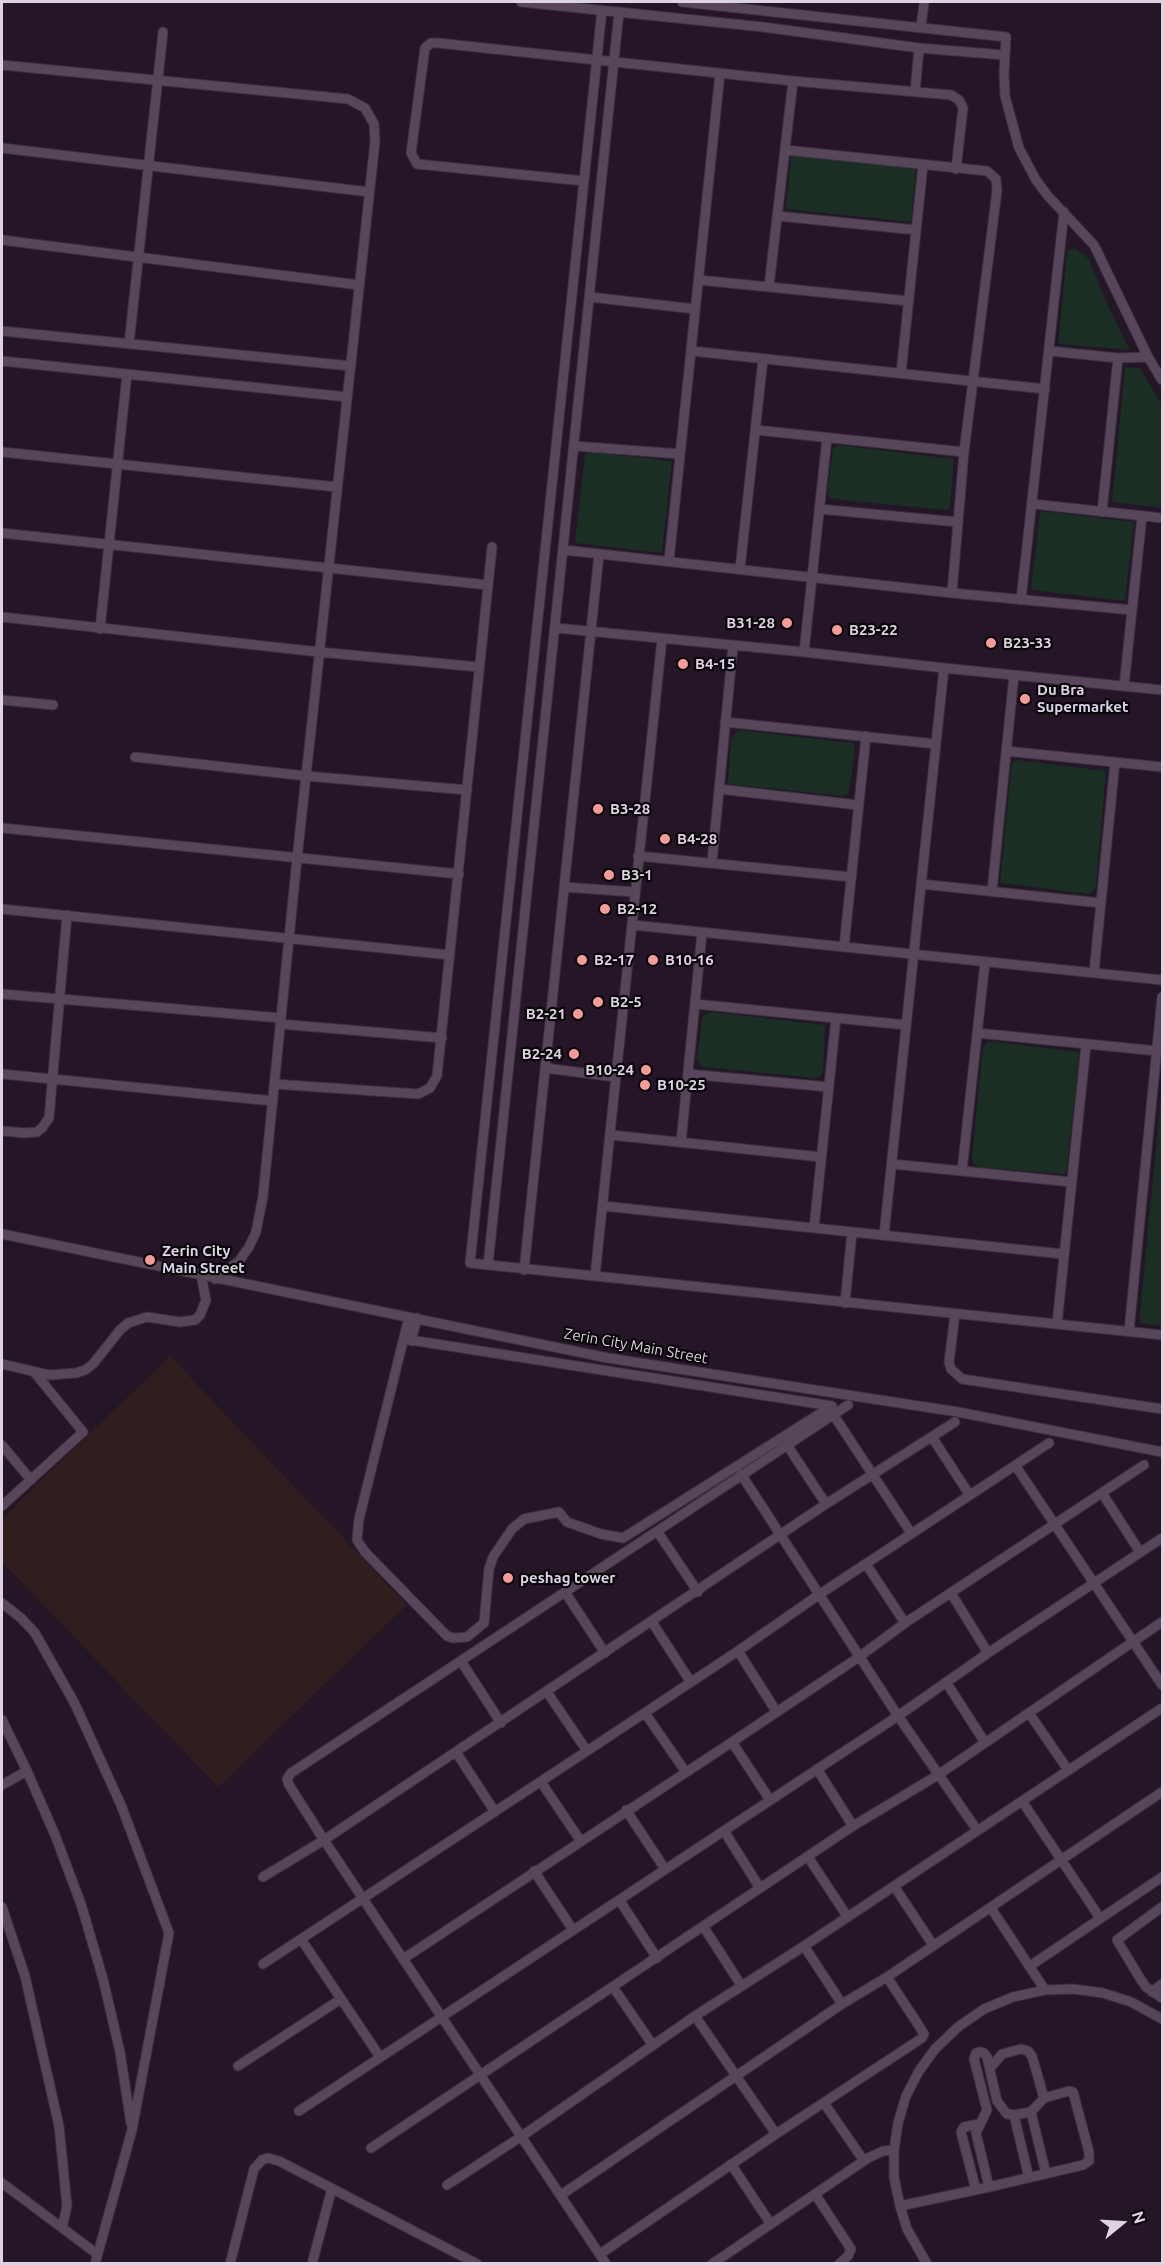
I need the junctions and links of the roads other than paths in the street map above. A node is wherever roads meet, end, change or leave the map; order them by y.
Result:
1 (521, 2) edge
2 (682, 2) edge
3 (924, 4) dead end
4 (765, 9) junction
5 (602, 10) junction
6 (619, 12) junction
7 (921, 26) junction
8 (763, 27) junction
9 (163, 32) dead end
10 (919, 48) junction
11 (1004, 55) junction
12 (596, 60) junction
13 (614, 62) junction
14 (2, 65) edge
15 (720, 73) junction
16 (158, 80) junction
17 (793, 81) junction
18 (915, 92) junction
19 (2, 148) edge
20 (785, 150) junction
21 (923, 165) junction
22 (148, 166) junction
23 (956, 168) junction
24 (584, 181) junction
25 (369, 192) junction
26 (1064, 212) junction
27 (778, 216) junction
28 (916, 230) junction
29 (2, 240) edge
30 (139, 257) junction
31 (699, 280) junction
32 (360, 285) junction
33 (769, 285) junction
34 (590, 297) junction
35 (909, 301) junction
36 (694, 309) junction
37 (2, 331) edge
38 (129, 344) junction
39 (692, 351) junction
40 (1050, 351) junction
41 (566, 352) junction
42 (584, 354) junction
43 (1148, 357) junction
44 (1118, 358) junction
45 (762, 359) junction
46 (2, 361) edge
47 (351, 366) junction
48 (127, 374) junction
49 (901, 374) junction
50 (1162, 380) edge
51 (972, 381) junction
52 (1045, 389) junction
53 (347, 397) junction
54 (756, 429) junction
55 (827, 438) junction
56 (574, 446) junction
57 (2, 452) edge
58 (964, 452) junction
59 (680, 454) junction
60 (118, 465) junction
61 (337, 487) junction
62 (1033, 504) junction
63 (819, 509) junction
64 (1102, 512) junction
65 (1142, 516) junction
66 (1162, 518) edge
67 (958, 522) junction
68 (2, 533) edge
69 (110, 545) junction
70 (492, 547) dead end
71 (564, 550) junction
72 (599, 554) junction
73 (669, 561) junction
74 (328, 569) junction
75 (741, 569) junction
76 (812, 577) junction
77 (488, 585) junction
78 (952, 593) junction
79 (1022, 600) junction
80 (1132, 610) junction
81 (2, 618) edge
82 (556, 628) junction
83 (100, 629) junction
84 (590, 632) junction
85 (662, 639) junction
86 (733, 646) junction
87 (319, 652) junction
88 (804, 652) junction
89 (480, 667) junction
90 (944, 668) junction
91 (1014, 675) junction
92 (1124, 686) junction
93 (532, 687) junction
94 (549, 688) junction
95 (1162, 690) edge
96 (2, 700) edge
97 (53, 705) dead end
98 (725, 722) junction
99 (866, 736) junction
100 (936, 744) junction
101 (1006, 751) junction
102 (135, 757) dead end
103 (1115, 762) junction
104 (1162, 767) edge
105 (306, 776) junction
106 (719, 789) junction
107 (467, 790) junction
108 (858, 805) junction
109 (2, 828) edge
110 (638, 856) junction
111 (297, 859) junction
112 (711, 862) junction
113 (459, 874) junction
114 (851, 877) junction
115 (921, 884) junction
116 (564, 887) junction
117 (992, 891) junction
118 (635, 892) junction
119 (1101, 903) junction
120 (2, 909) edge
121 (67, 915) junction
122 (633, 925) junction
123 (702, 933) junction
124 (288, 940) junction
125 (844, 947) junction
126 (504, 950) junction
127 (522, 951) junction
128 (450, 955) junction
129 (914, 955) junction
130 (985, 962) junction
131 (1094, 972) junction
132 (1162, 980) edge
133 (2, 994) edge
134 (1162, 997) edge
135 (60, 999) junction
136 (695, 1004) junction
137 (836, 1018) junction
138 (1161, 1019) edge
139 (280, 1021) junction
140 (906, 1025) junction
141 (977, 1033) junction
142 (442, 1038) junction
143 (1086, 1044) junction
144 (1158, 1051) junction
145 (546, 1068) junction
146 (2, 1074) edge
147 (688, 1074) junction
148 (616, 1077) junction
149 (53, 1078) junction
150 (274, 1084) junction
151 (829, 1087) junction
152 (273, 1101) junction
153 (2, 1131) edge
154 (611, 1135) junction
155 (681, 1142) junction
156 (821, 1157) junction
157 (892, 1164) junction
158 (962, 1170) junction
159 (1072, 1182) junction
160 (603, 1206) junction
161 (814, 1228) junction
162 (852, 1232) junction
163 (2, 1234) edge
164 (884, 1235) junction
165 (1064, 1254) junction
166 (488, 1265) junction
167 (524, 1270) junction
168 (201, 1275) junction
169 (595, 1276) junction
170 (215, 1279) junction
171 (845, 1303) junction
172 (955, 1314) junction
173 (413, 1318) junction
174 (1057, 1324) junction
175 (1129, 1331) junction
176 (1162, 1335) edge
177 (408, 1340) junction
178 (2, 1364) edge
179 (35, 1372) junction
180 (848, 1405) dead end
181 (1162, 1409) edge
182 (833, 1414) junction
183 (955, 1422) dead end
184 (932, 1437) junction
185 (1049, 1443) dead end
186 (2, 1445) edge
187 (787, 1445) junction
188 (1162, 1452) edge
189 (1015, 1465) junction
190 (1144, 1465) dead end
191 (741, 1474) junction
192 (872, 1474) junction
193 (31, 1480) junction
194 (1102, 1493) junction
195 (969, 1494) junction
196 (826, 1504) junction
197 (2, 1506) edge
198 (1055, 1524) junction
199 (657, 1531) junction
200 (911, 1533) junction
201 (781, 1534) junction
202 (1162, 1538) edge
203 (1140, 1552) junction
204 (866, 1564) junction
205 (1094, 1582) junction
206 (565, 1592) junction
207 (698, 1592) junction
208 (951, 1593) junction
209 (820, 1594) junction
210 (4, 1608) edge
211 (652, 1622) junction
212 (1162, 1622) edge
213 (905, 1623) junction
214 (1133, 1641) junction
215 (738, 1651) junction
216 (605, 1653) junction
217 (988, 1653) junction
218 (859, 1657) junction
219 (461, 1661) junction
220 (690, 1681) junction
221 (946, 1682) junction
222 (1162, 1685) edge
223 (547, 1692) junction
224 (1162, 1707) edge
225 (776, 1711) junction
226 (645, 1713) junction
227 (1029, 1713) junction
228 (898, 1716) junction
229 (2, 1720) edge
230 (501, 1723) junction
231 (984, 1741) junction
232 (732, 1742) junction
233 (587, 1751) junction
234 (456, 1752) junction
235 (817, 1769) junction
236 (27, 1770) junction
237 (1068, 1770) junction
238 (686, 1771) junction
239 (938, 1774) junction
240 (541, 1782) junction
241 (2, 1785) edge
242 (1162, 1792) edge
243 (770, 1800) junction
244 (1022, 1801) junction
245 (626, 1810) junction
246 (495, 1812) junction
247 (852, 1826) junction
248 (977, 1830) junction
249 (724, 1831) junction
250 (324, 1840) junction
251 (580, 1840) junction
252 (808, 1857) junction
253 (1060, 1860) junction
254 (665, 1869) junction
255 (534, 1871) junction
256 (263, 1877) dead end
257 (1162, 1877) edge
258 (894, 1886) junction
259 (760, 1888) junction
260 (363, 1899) junction
261 (620, 1901) junction
262 (2, 1907) edge
263 (1162, 1907) edge
264 (991, 1908) junction
265 (848, 1916) junction
266 (1101, 1918) junction
267 (703, 1926) junction
268 (573, 1930) junction
269 (301, 1939) junction
270 (804, 1946) junction
271 (933, 1946) junction
272 (657, 1958) junction
273 (403, 1959) junction
274 (263, 1964) dead end
275 (1030, 1966) junction
276 (887, 1977) junction
277 (1162, 1984) edge
278 (741, 1985) junction
279 (613, 1987) junction
280 (1045, 1990) junction
281 (1152, 1992) junction
282 (1162, 1998) edge
283 (341, 1999) junction
284 (842, 2004) junction
285 (695, 2016) junction
286 (442, 2018) junction
287 (1162, 2019) edge
288 (652, 2044) junction
289 (380, 2057) junction
290 (238, 2066) dead end
291 (990, 2068) junction
292 (482, 2076) junction
293 (736, 2076) junction
294 (1044, 2098) junction
295 (824, 2103) junction
296 (1000, 2106) junction
297 (987, 2110) junction
298 (299, 2111) dead end
299 (1031, 2112) junction
300 (1014, 2115) junction
301 (979, 2124) junction
302 (132, 2130) junction
303 (776, 2134) junction
304 (522, 2136) junction
305 (370, 2148) dead end
306 (894, 2150) junction
307 (864, 2161) junction
308 (731, 2164) junction
309 (1046, 2174) junction
310 (1029, 2178) junction
311 (2, 2183) edge
312 (447, 2185) dead end
313 (989, 2187) junction
314 (332, 2188) junction
315 (976, 2190) junction
316 (815, 2194) junction
317 (561, 2195) junction
318 (900, 2206) junction
319 (770, 2223) junction
320 (62, 2228) junction
321 (600, 2254) junction
322 (96, 2259) edge
323 (230, 2264) edge
324 (312, 2264) edge
325 (477, 2264) edge
326 (606, 2264) edge
327 (712, 2264) edge
328 (838, 2264) edge
329 (927, 2264) edge

1 - 5 street
2 - 4 street
3 - 7 street
4 - 7 street
4 - 8 street
5 - 6 street
5 - 12 street
6 - 8 street
6 - 13 street
7 - 11 street
8 - 10 street
9 - 16 street
10 - 11 street
10 - 18 street
11 - 26 street
12 - 13 street
12 - 24 street
12 - 24 street
13 - 15 street
13 - 34 street
14 - 16 street
15 - 17 street
15 - 31 street
16 - 22 street
16 - 25 street
17 - 18 street
17 - 20 street
18 - 23 street
19 - 22 street
20 - 21 street
20 - 27 street
21 - 23 street
21 - 28 street
22 - 25 street
22 - 30 street
23 - 51 street
24 - 41 street
25 - 32 street
26 - 40 street
26 - 43 street
27 - 28 street
27 - 33 street
28 - 35 street
29 - 30 street
30 - 32 street
30 - 38 street
31 - 33 street
31 - 36 street
32 - 47 street
33 - 35 street
34 - 36 street
34 - 42 street
35 - 49 street
36 - 39 street
37 - 38 street
38 - 47 street
39 - 45 street
39 - 59 street
40 - 44 street
40 - 52 street
41 - 42 street
41 - 93 street
42 - 56 street
43 - 44 street
43 - 50 street
44 - 64 street
45 - 49 street
45 - 54 street
46 - 48 street
47 - 53 street
48 - 53 street
48 - 60 street
49 - 51 street
51 - 52 street
51 - 58 street
52 - 62 street
53 - 61 street
54 - 55 street
54 - 75 street
55 - 58 street
55 - 63 street
56 - 59 street
56 - 71 street
57 - 60 street
58 - 67 street
59 - 73 street
60 - 61 street
60 - 69 street
61 - 74 street
62 - 64 street
62 - 79 street
63 - 67 street
63 - 76 street
64 - 65 street
65 - 66 street
65 - 80 street
67 - 78 street
68 - 69 street
69 - 74 street
69 - 83 street
70 - 77 street
71 - 72 street
71 - 82 street
72 - 73 street
72 - 84 street
73 - 75 street
74 - 77 street
74 - 87 street
75 - 76 street
76 - 78 street
76 - 88 street
77 - 89 street
78 - 79 street
79 - 80 street
80 - 92 street
81 - 83 street
82 - 84 street
82 - 94 street
83 - 87 street
84 - 85 street
84 - 116 street
85 - 86 street
85 - 110 street
86 - 88 street
86 - 98 street
87 - 89 street
87 - 105 street
88 - 90 street
89 - 107 street
90 - 91 street
90 - 100 street
91 - 92 street
91 - 101 street
92 - 95 street
93 - 94 street
93 - 126 street
94 - 127 street
96 - 97 street
98 - 99 street
98 - 106 street
99 - 100 street
99 - 108 street
100 - 115 street
101 - 103 street
101 - 117 street
102 - 105 street
103 - 104 street
103 - 119 street
105 - 107 street
105 - 111 street
106 - 108 street
106 - 112 street
107 - 113 street
108 - 114 street
109 - 111 street
110 - 112 street
110 - 118 street
111 - 113 street
111 - 124 street
112 - 114 street
113 - 128 street
114 - 125 street
115 - 117 street
115 - 129 street
116 - 118 street
116 - 145 street
117 - 119 street
118 - 122 street
119 - 131 street
120 - 121 street
121 - 124 street
121 - 135 street
122 - 123 street
122 - 148 street
123 - 125 street
123 - 136 street
124 - 128 street
124 - 139 street
125 - 129 street
126 - 127 street
126 - 166 street
127 - 166 street
128 - 142 street
129 - 130 street
129 - 140 street
130 - 131 street
130 - 141 street
131 - 132 street
133 - 135 street
134 - 138 street
135 - 139 street
135 - 149 street
136 - 137 street
136 - 147 street
137 - 140 street
137 - 151 street
138 - 144 street
139 - 142 street
139 - 150 street
140 - 157 street
141 - 143 street
141 - 158 street
142 - 150 street
143 - 144 street
143 - 159 street
144 - 175 street
145 - 148 street
145 - 167 street
146 - 149 street
147 - 151 street
147 - 155 street
148 - 154 street
149 - 152 street
149 - 153 street
150 - 152 street
151 - 156 street
152 - 170 street
154 - 155 street
154 - 160 street
155 - 156 street
156 - 161 street
157 - 158 street
157 - 164 street
158 - 159 street
159 - 165 street
160 - 161 street
160 - 169 street
161 - 162 street
162 - 164 street
162 - 171 street
163 - 168 street, Zerin City Main Street
164 - 165 street
165 - 174 street
166 - 167 street
167 - 169 street
168 - 170 street, Zerin City Main Street
168 - 179 street
169 - 171 street
170 - 173 street, Zerin City Main Street
171 - 172 street
172 - 174 street
172 - 181 street
173 - 177 street
173 - 188 street, Zerin City Main Street
174 - 175 street
175 - 176 street
177 - 177 street
178 - 179 street
179 - 193 street
180 - 182 street
182 - 187 street
182 - 192 street
183 - 184 street
184 - 192 street
184 - 195 street
185 - 189 street
186 - 193 street
187 - 191 street
187 - 196 street
189 - 195 street
189 - 198 street
190 - 194 street
191 - 199 street
191 - 201 street
192 - 196 street
192 - 200 street
193 - 197 street
194 - 198 street
194 - 203 street
195 - 200 street
196 - 201 street
198 - 205 street
198 - 208 street
199 - 206 street
199 - 207 street
200 - 204 street
201 - 207 street
201 - 209 street
202 - 203 street
203 - 205 street
204 - 209 street
204 - 213 street
205 - 214 street
205 - 217 street
206 - 216 street
206 - 219 street
207 - 211 street
208 - 213 street
208 - 217 street
209 - 215 street
209 - 218 street
210 - 302 street
211 - 216 street
211 - 220 street
212 - 214 street
213 - 218 street
214 - 222 street
214 - 227 street
215 - 220 street
215 - 225 street
216 - 223 street
217 - 221 street
218 - 225 street
218 - 228 street
219 - 230 street
219 - 250 street
220 - 226 street
221 - 228 street
221 - 231 street
223 - 230 street
223 - 233 street
224 - 237 street
225 - 232 street
226 - 233 street
226 - 238 street
227 - 231 street
227 - 237 street
228 - 235 street
228 - 239 street
229 - 236 street
230 - 234 street
231 - 239 street
232 - 238 street
232 - 243 street
233 - 240 street
234 - 246 street
234 - 250 street
235 - 243 street
235 - 247 street
236 - 241 street
236 - 302 street
237 - 244 street
238 - 245 street
239 - 247 street
239 - 248 street
240 - 246 street
240 - 251 street
242 - 253 street
243 - 249 street
244 - 248 street
244 - 253 street
245 - 251 street
245 - 254 street
246 - 260 street
247 - 252 street
248 - 258 street
249 - 254 street
249 - 259 street
250 - 256 street
250 - 260 street
251 - 255 street
252 - 259 street
252 - 265 street
253 - 264 street
253 - 266 street
254 - 261 street
255 - 268 street
255 - 273 street
257 - 266 street
258 - 265 street
258 - 271 street
259 - 267 street
260 - 269 street
260 - 273 street
261 - 268 street
261 - 272 street
262 - 320 street
263 - 281 street
264 - 271 street
264 - 275 street
265 - 270 street
266 - 275 street
267 - 272 street
267 - 278 street
268 - 286 street
269 - 274 street
269 - 283 street
270 - 278 street
270 - 284 street
271 - 276 street
272 - 279 street
273 - 286 street
275 - 280 street
276 - 284 street
276 - 295 street
277 - 281 street
278 - 285 street
279 - 288 street
279 - 292 street
280 - 287 street
280 - 306 street
281 - 282 street
283 - 289 street
283 - 290 street
284 - 293 street
285 - 288 street
285 - 293 street
286 - 289 street
286 - 292 street
288 - 304 street
289 - 298 street
291 - 294 street
291 - 296 street
291 - 297 street
292 - 304 street
292 - 305 street
293 - 303 street
293 - 317 street
294 - 299 street
294 - 309 street
295 - 303 street
295 - 307 street
296 - 297 street
296 - 300 street
297 - 301 street
299 - 300 street
299 - 309 street
300 - 310 street
301 - 313 street
301 - 315 street
302 - 322 street
303 - 308 street
304 - 312 street
304 - 317 street
306 - 307 street
306 - 318 street
307 - 316 street
308 - 319 street
308 - 321 street
309 - 310 street
310 - 313 street
311 - 320 street
313 - 315 street
314 - 323 street
314 - 324 street
314 - 325 street
315 - 318 street
316 - 319 street
316 - 328 street
317 - 321 street
318 - 329 street
319 - 327 street
320 - 322 street
321 - 326 street

